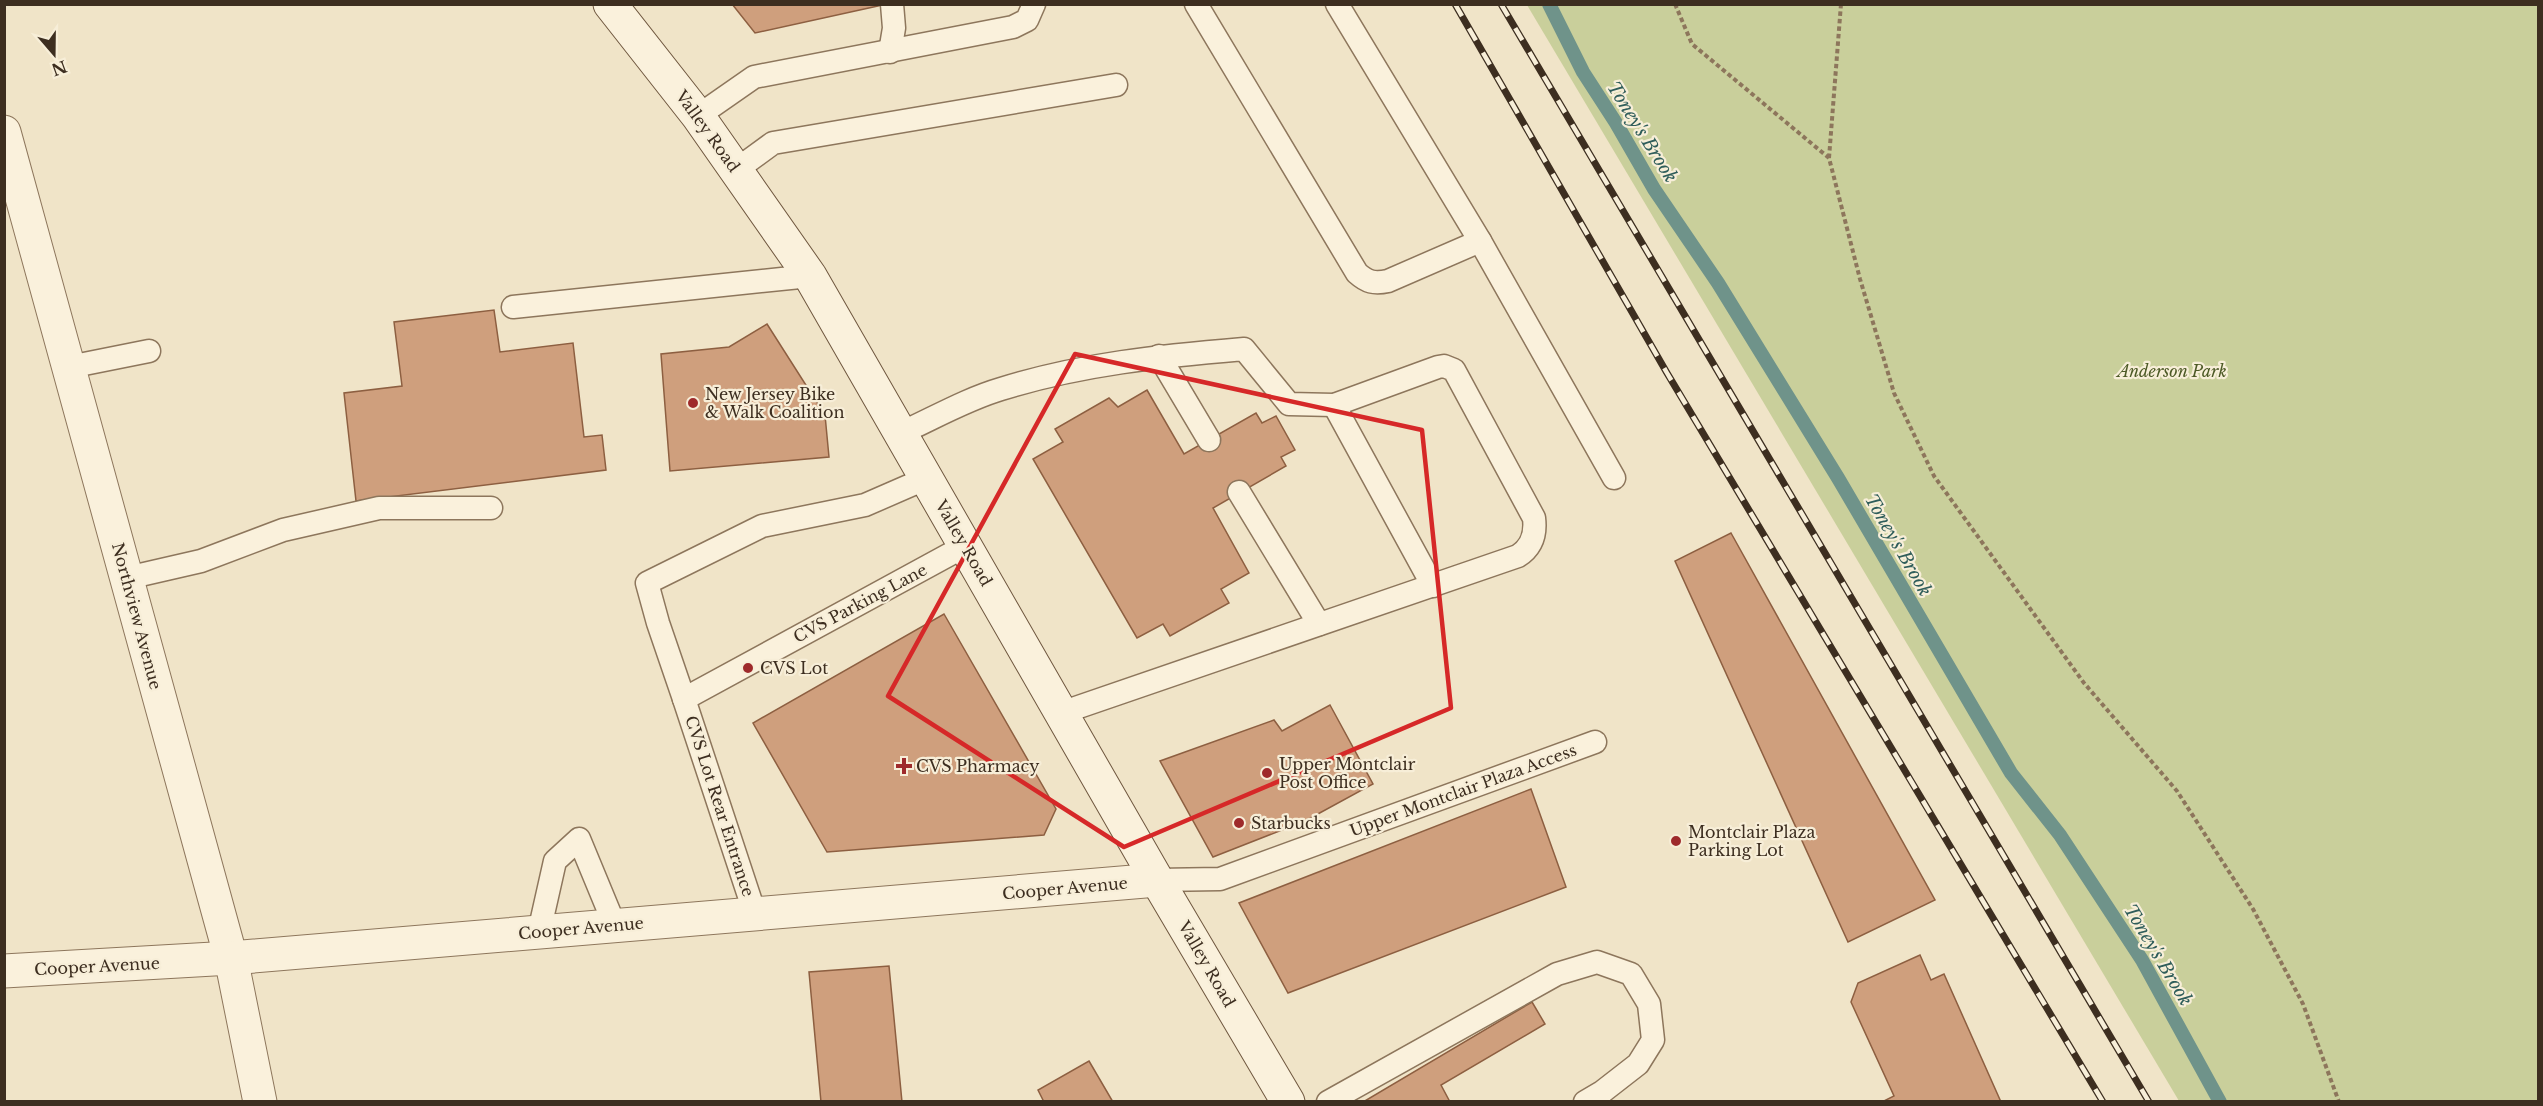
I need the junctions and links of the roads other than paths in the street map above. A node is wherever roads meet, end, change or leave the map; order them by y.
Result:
1 (610, 4) edge
2 (892, 4) edge
3 (1034, 4) edge
4 (1196, 4) edge
5 (1336, 4) edge
6 (890, 52) junction
7 (1116, 85) dead end
8 (698, 116) junction
9 (4, 132) edge
10 (736, 170) junction
11 (1479, 241) junction
12 (810, 276) junction
13 (513, 307) dead end
14 (149, 351) dead end
15 (1159, 357) junction
16 (69, 367) junction
17 (1334, 405) junction
18 (901, 433) junction
19 (1209, 440) dead end
20 (927, 478) junction
21 (1614, 478) dead end
22 (1239, 492) dead end
23 (491, 508) dead end
24 (965, 546) junction
25 (127, 578) junction
26 (1433, 586) junction
27 (1319, 624) junction
28 (684, 699) junction
29 (1061, 713) junction
30 (1595, 742) dead end
31 (1157, 880) junction
32 (755, 914) junction
33 (615, 926) junction
34 (539, 932) junction
35 (231, 958) junction
36 (4, 971) edge
37 (260, 1101) edge
38 (1288, 1101) edge
39 (1328, 1101) edge
40 (1585, 1101) edge

1 - 8 street, Valley Road
2 - 6 lane
3 - 6 lane
4 - 11 lane
5 - 11 lane
6 - 8 lane
7 - 10 lane
8 - 10 street, Valley Road
9 - 16 street, Northview Avenue
10 - 12 street, Valley Road
11 - 21 lane
12 - 13 lane
12 - 18 street, Valley Road
14 - 16 lane
15 - 17 lane
15 - 18 lane
15 - 19 lane
16 - 25 street, Northview Avenue
17 - 26 lane
17 - 26 lane
18 - 20 street, Valley Road
20 - 24 street, Valley Road
20 - 28 lane
22 - 27 lane
23 - 25 lane
24 - 28 lane, CVS Parking Lane
24 - 29 street, Valley Road
25 - 35 street, Northview Avenue
26 - 27 lane
27 - 29 lane
28 - 32 lane, CVS Lot Rear Entrance
29 - 31 street, Valley Road
30 - 31 lane, Upper Montclair Plaza Access
31 - 32 street, Cooper Avenue
31 - 38 street, Valley Road
32 - 33 street, Cooper Avenue
33 - 34 street, Cooper Avenue
33 - 34 lane
34 - 35 street, Cooper Avenue
35 - 36 street, Cooper Avenue
35 - 37 street, Northview Avenue
39 - 40 lane

